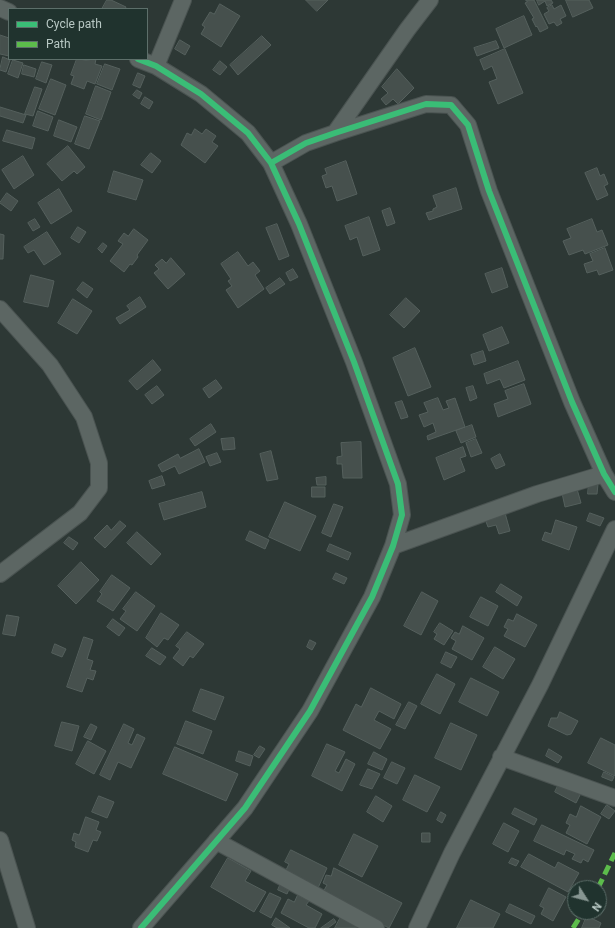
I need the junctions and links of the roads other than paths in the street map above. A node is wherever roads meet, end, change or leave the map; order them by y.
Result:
1 (183, 0) edge
2 (430, 0) edge
3 (141, 60) edge
4 (156, 66) junction
5 (335, 133) junction
6 (271, 163) junction
7 (0, 310) edge
8 (604, 474) junction
9 (615, 492) edge
10 (615, 529) edge
11 (393, 546) junction
12 (0, 574) edge
13 (501, 757) junction
14 (615, 798) edge
15 (0, 840) edge
16 (216, 841) junction
17 (27, 928) edge
18 (141, 928) edge
19 (376, 928) edge
20 (417, 928) edge

1 - 4 street
2 - 5 street
3 - 4 street
4 - 6 street
5 - 6 street
5 - 8 street
6 - 11 street
7 - 12 street
8 - 9 street
8 - 11 street
10 - 13 street
11 - 16 street
13 - 14 street
13 - 20 street
15 - 17 street
16 - 18 street
16 - 19 street

